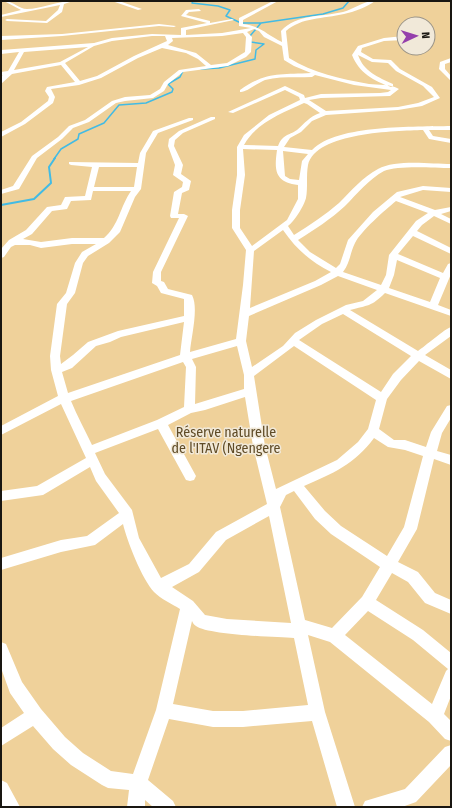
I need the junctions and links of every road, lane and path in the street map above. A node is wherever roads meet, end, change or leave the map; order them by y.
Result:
1 (6, 1) edge
2 (50, 1) edge
3 (71, 1) edge
4 (114, 1) edge
5 (276, 1) edge
6 (373, 1) edge
7 (62, 4) junction
8 (56, 5) junction
9 (140, 9) dead end
10 (199, 10) dead end
11 (26, 11) junction
12 (1, 16) edge
13 (183, 16) junction
14 (6, 20) junction
15 (232, 20) dead end
16 (1, 23) edge
17 (211, 24) junction
18 (174, 26) junction
19 (258, 29) junction
20 (245, 32) junction
21 (83, 33) junction
22 (227, 34) junction
23 (168, 36) junction
24 (184, 36) junction
25 (13, 37) junction
26 (1, 38) edge
27 (396, 39) edge
28 (94, 45) junction
29 (285, 45) junction
30 (85, 46) junction
31 (161, 46) junction
32 (19, 51) junction
33 (1, 52) edge
34 (358, 52) junction
35 (451, 60) edge
36 (62, 64) junction
37 (210, 68) junction
38 (10, 73) junction
39 (1, 74) edge
40 (319, 74) junction
41 (451, 79) edge
42 (1, 82) edge
43 (79, 83) junction
44 (396, 89) junction
45 (242, 91) dead end
46 (303, 101) junction
47 (231, 112) dead end
48 (323, 115) junction
49 (213, 118) dead end
50 (191, 119) dead end
51 (451, 124) edge
52 (451, 128) edge
53 (425, 129) junction
54 (1, 135) edge
55 (451, 141) edge
56 (240, 147) junction
57 (279, 148) junction
58 (312, 152) junction
59 (71, 163) dead end
60 (96, 165) junction
61 (142, 165) junction
62 (451, 166) edge
63 (302, 183) junction
64 (91, 189) junction
65 (137, 189) junction
66 (451, 190) edge
67 (1, 192) edge
68 (395, 198) junction
69 (451, 209) edge
70 (434, 213) junction
71 (451, 222) edge
72 (284, 226) junction
73 (412, 232) junction
74 (294, 239) junction
75 (12, 242) junction
76 (106, 242) junction
77 (250, 250) junction
78 (451, 251) edge
79 (1, 255) edge
80 (393, 256) junction
81 (451, 266) edge
82 (338, 272) junction
83 (445, 277) junction
84 (382, 290) junction
85 (246, 307) junction
86 (433, 307) junction
87 (344, 310) junction
88 (451, 313) edge
89 (189, 318) junction
90 (451, 330) edge
91 (241, 341) junction
92 (293, 341) junction
93 (419, 355) junction
94 (185, 356) junction
95 (56, 370) junction
96 (249, 375) junction
97 (451, 375) edge
98 (250, 391) junction
99 (64, 398) junction
100 (382, 398) junction
101 (189, 409) junction
102 (451, 409) edge
103 (161, 423) junction
104 (373, 430) junction
105 (1, 431) edge
106 (430, 453) junction
107 (90, 456) junction
108 (451, 460) edge
109 (190, 476) dead end
110 (296, 485) junction
111 (1, 496) edge
112 (274, 507) junction
113 (127, 514) junction
114 (1, 564) edge
115 (388, 564) junction
116 (159, 587) junction
117 (367, 602) junction
118 (188, 606) junction
119 (451, 607) edge
120 (298, 628) junction
121 (334, 636) junction
122 (1, 649) edge
123 (451, 663) edge
124 (451, 676) edge
125 (164, 710) junction
126 (317, 712) junction
127 (35, 715) junction
128 (435, 716) junction
129 (451, 733) edge
130 (1, 738) edge
131 (451, 753) edge
132 (138, 784) junction
133 (1, 789) edge
134 (11, 807) edge
135 (136, 807) edge
136 (166, 807) edge
137 (346, 807) edge
138 (371, 807) edge

1 - 11 street
2 - 8 street
3 - 7 street
4 - 9 street
5 - 19 street
6 - 29 street
7 - 8 street
7 - 14 street
8 - 11 street
10 - 13 street
11 - 12 street
12 - 14 street
13 - 17 street
13 - 18 street
14 - 16 street
15 - 17 street
17 - 22 street
17 - 24 street
18 - 21 street
18 - 23 street
19 - 20 street
19 - 29 street
20 - 22 street
20 - 37 street
21 - 25 street
21 - 30 street
22 - 24 street
23 - 24 street
23 - 28 street
23 - 31 street
25 - 26 street
25 - 32 street
27 - 34 street
28 - 30 street
28 - 36 street
29 - 40 street
30 - 32 street
31 - 37 street
31 - 43 street
32 - 33 street
32 - 38 street
34 - 44 street
34 - 48 street
35 - 41 street
36 - 38 street
36 - 43 street
37 - 67 street
38 - 39 street
38 - 42 street
40 - 44 street
40 - 45 street
43 - 54 street
44 - 46 street
46 - 47 street
46 - 48 street
46 - 56 street
48 - 57 street
49 - 89 street
50 - 61 street
51 - 53 street
52 - 53 street
53 - 55 street
53 - 58 street
56 - 57 street
56 - 77 street
57 - 58 street
57 - 63 street
58 - 63 street
59 - 60 street
60 - 61 street
60 - 64 street
61 - 65 street
62 - 74 street
63 - 72 street
64 - 65 street
64 - 75 street
65 - 76 street
66 - 68 street
68 - 70 street
68 - 82 street
69 - 70 street
70 - 71 street
70 - 73 street
72 - 74 street
72 - 77 street
73 - 78 street
73 - 80 street
74 - 82 street
75 - 76 street
75 - 79 street
76 - 95 street
77 - 85 street
80 - 83 street
80 - 84 street
81 - 83 street
82 - 84 street
82 - 85 street
83 - 86 street
84 - 86 street
84 - 87 street
85 - 91 street
86 - 88 street
87 - 92 street
87 - 93 street
89 - 94 street
89 - 95 street
90 - 93 street
91 - 94 street
91 - 96 street
92 - 96 street
92 - 100 street
93 - 97 street
93 - 100 street
94 - 99 street
94 - 101 street
95 - 99 street
96 - 98 street
98 - 101 street
98 - 112 street
99 - 105 street
99 - 107 street
100 - 104 street
101 - 103 street
102 - 106 street
103 - 107 street
103 - 109 street
104 - 106 street
104 - 110 street
106 - 108 street
106 - 115 street
107 - 111 street
107 - 113 street
110 - 112 street
110 - 115 street
112 - 116 street
112 - 120 street
113 - 114 street
113 - 116 street
115 - 117 street
115 - 119 street
116 - 118 street
117 - 121 street
117 - 123 street
118 - 120 street
118 - 125 street
120 - 121 street
120 - 126 street
121 - 128 street
122 - 127 street
124 - 128 street
125 - 126 street
125 - 132 street
126 - 137 street
127 - 130 street
127 - 132 street
128 - 129 street
131 - 138 street
132 - 135 street
132 - 136 street
133 - 134 street

